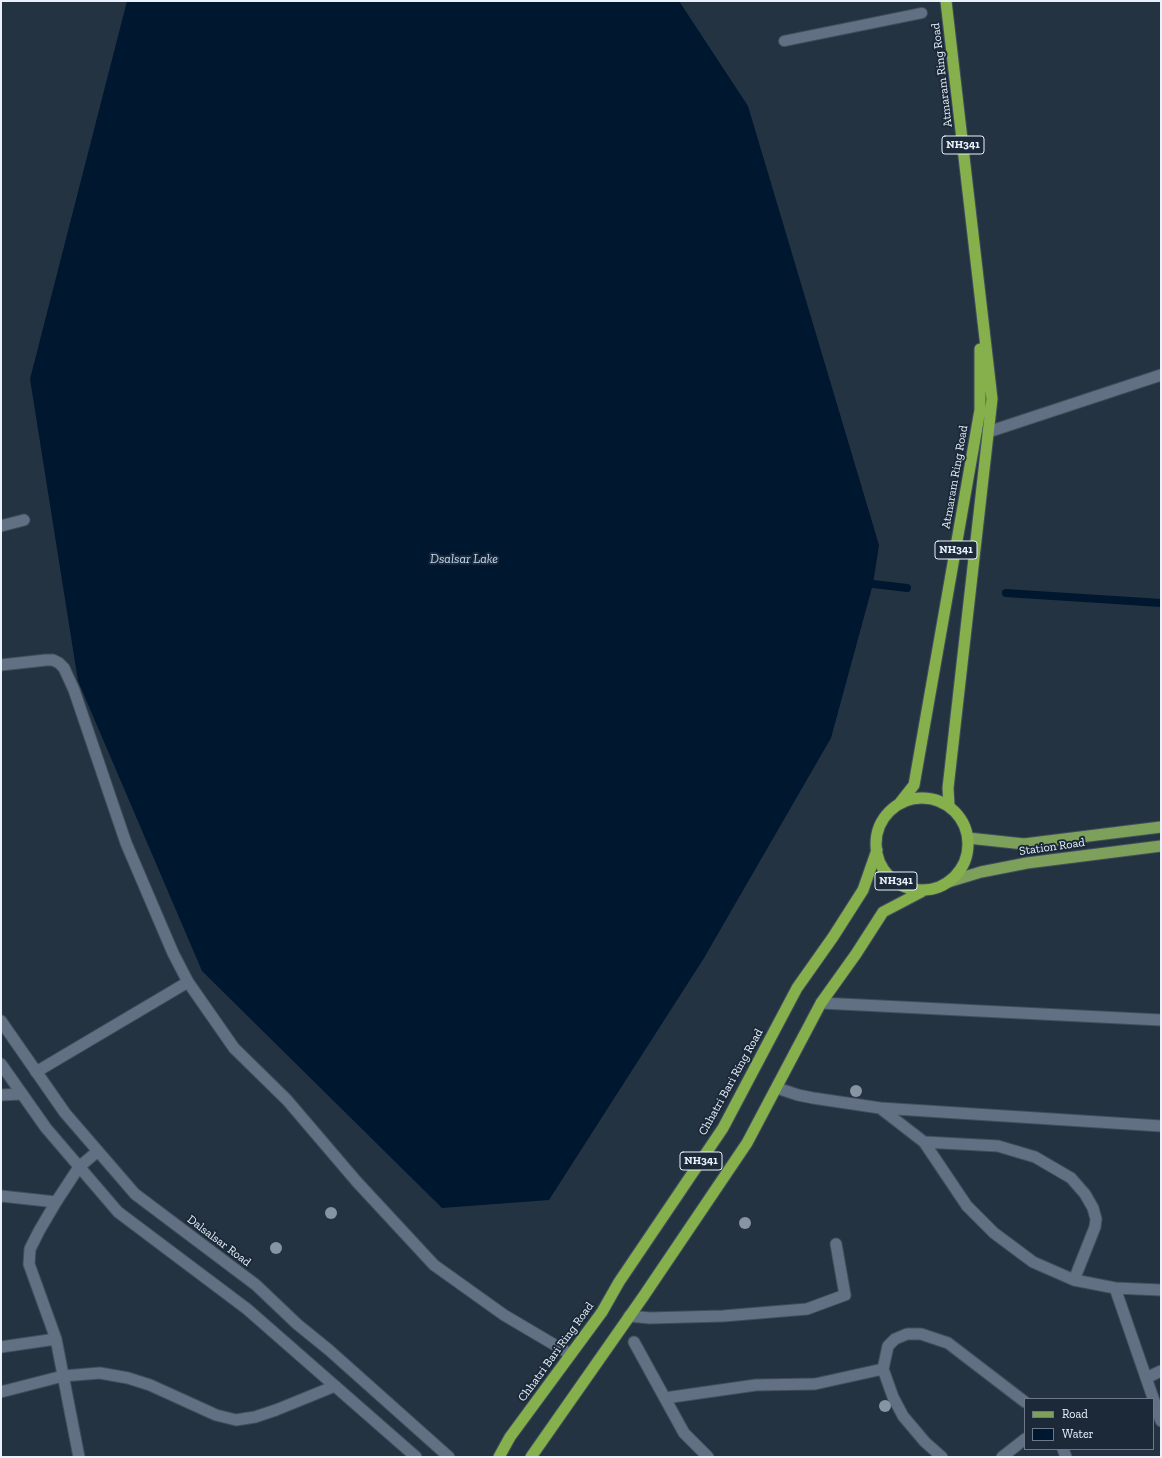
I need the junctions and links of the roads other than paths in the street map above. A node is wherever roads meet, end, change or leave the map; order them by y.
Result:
1 (946, 1) edge
2 (922, 13) dead end
3 (784, 42) dead end
4 (979, 288) junction
5 (1161, 375) edge
6 (988, 432) junction
7 (24, 520) dead end
8 (1, 526) edge
9 (1, 665) edge
10 (899, 804) junction
11 (949, 806) junction
12 (1161, 827) edge
13 (968, 838) junction
14 (1161, 846) edge
15 (877, 850) junction
16 (948, 882) junction
17 (925, 890) junction
18 (188, 982) junction
19 (821, 1003) junction
20 (1161, 1020) edge
21 (1, 1021) edge
22 (1, 1064) edge
23 (36, 1072) junction
24 (777, 1088) junction
25 (22, 1094) junction
26 (1, 1095) edge
27 (880, 1108) junction
28 (1161, 1126) edge
29 (924, 1142) junction
30 (98, 1151) junction
31 (78, 1167) junction
32 (1, 1196) edge
33 (56, 1202) junction
34 (836, 1244) dead end
35 (1074, 1280) junction
36 (1114, 1288) junction
37 (1161, 1290) edge
38 (629, 1316) junction
39 (56, 1339) junction
40 (634, 1342) dead end
41 (1, 1347) edge
42 (570, 1354) junction
43 (883, 1369) junction
44 (1161, 1371) edge
45 (63, 1376) junction
46 (1146, 1378) junction
47 (335, 1386) junction
48 (1, 1392) edge
49 (665, 1398) junction
50 (1153, 1398) edge
51 (1024, 1401) edge
52 (1154, 1401) edge
53 (1161, 1421) edge
54 (1024, 1440) edge
55 (79, 1457) edge
56 (416, 1457) edge
57 (449, 1457) edge
58 (500, 1457) edge
59 (531, 1457) edge
60 (708, 1457) edge
61 (942, 1457) edge
62 (1002, 1457) edge

1 - 4 highway, Atmaram Ring Road / NH341
2 - 3 lane
4 - 6 highway, Atmaram Ring Road / NH341
4 - 10 highway, Atmaram Ring Road / NH341
5 - 6 street
6 - 11 highway, Atmaram Ring Road / NH341
7 - 8 street
9 - 18 street
10 - 11 highway, NH341
10 - 15 highway, NH341
11 - 13 highway, NH341
12 - 13 main road, Station Road
13 - 16 highway, NH341
14 - 16 main road, Station Road
15 - 17 highway, NH341
15 - 42 highway, Chhatri Bari Ring Road / NH341
16 - 17 highway, NH341
17 - 19 highway, NH341
18 - 23 street
18 - 42 street
19 - 20 street
19 - 24 highway, NH341
21 - 23 street, Dalsalsar Road
22 - 25 street
23 - 30 street, Dalsalsar Road
24 - 27 street
24 - 38 highway, NH341
25 - 26 street
25 - 31 street
27 - 28 street
27 - 29 street
29 - 35 street
29 - 35 street
30 - 31 street
30 - 57 street, Dalsalsar Road
31 - 33 street
31 - 47 street
32 - 33 street
33 - 39 street
34 - 38 street
35 - 36 street
36 - 37 street
36 - 46 street
38 - 59 highway, NH341
39 - 41 street
39 - 45 street
40 - 49 street
42 - 58 highway, Chhatri Bari Ring Road / NH341
43 - 49 street
43 - 51 street
43 - 61 street
44 - 46 street
45 - 47 street
45 - 48 street
45 - 55 street
46 - 50 street
47 - 56 street
49 - 60 street
52 - 53 street
54 - 62 street

